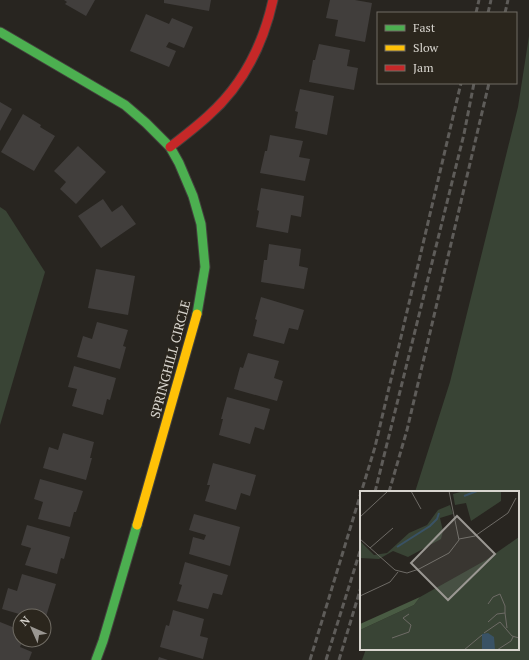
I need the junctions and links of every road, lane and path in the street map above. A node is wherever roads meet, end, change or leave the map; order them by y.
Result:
1 (273, 0) edge
2 (0, 32) edge
3 (170, 147) junction
4 (96, 660) edge

1 - 3 street
2 - 3 street, SPRINGHILL CIRCLE
3 - 4 street, SPRINGHILL CIRCLE

